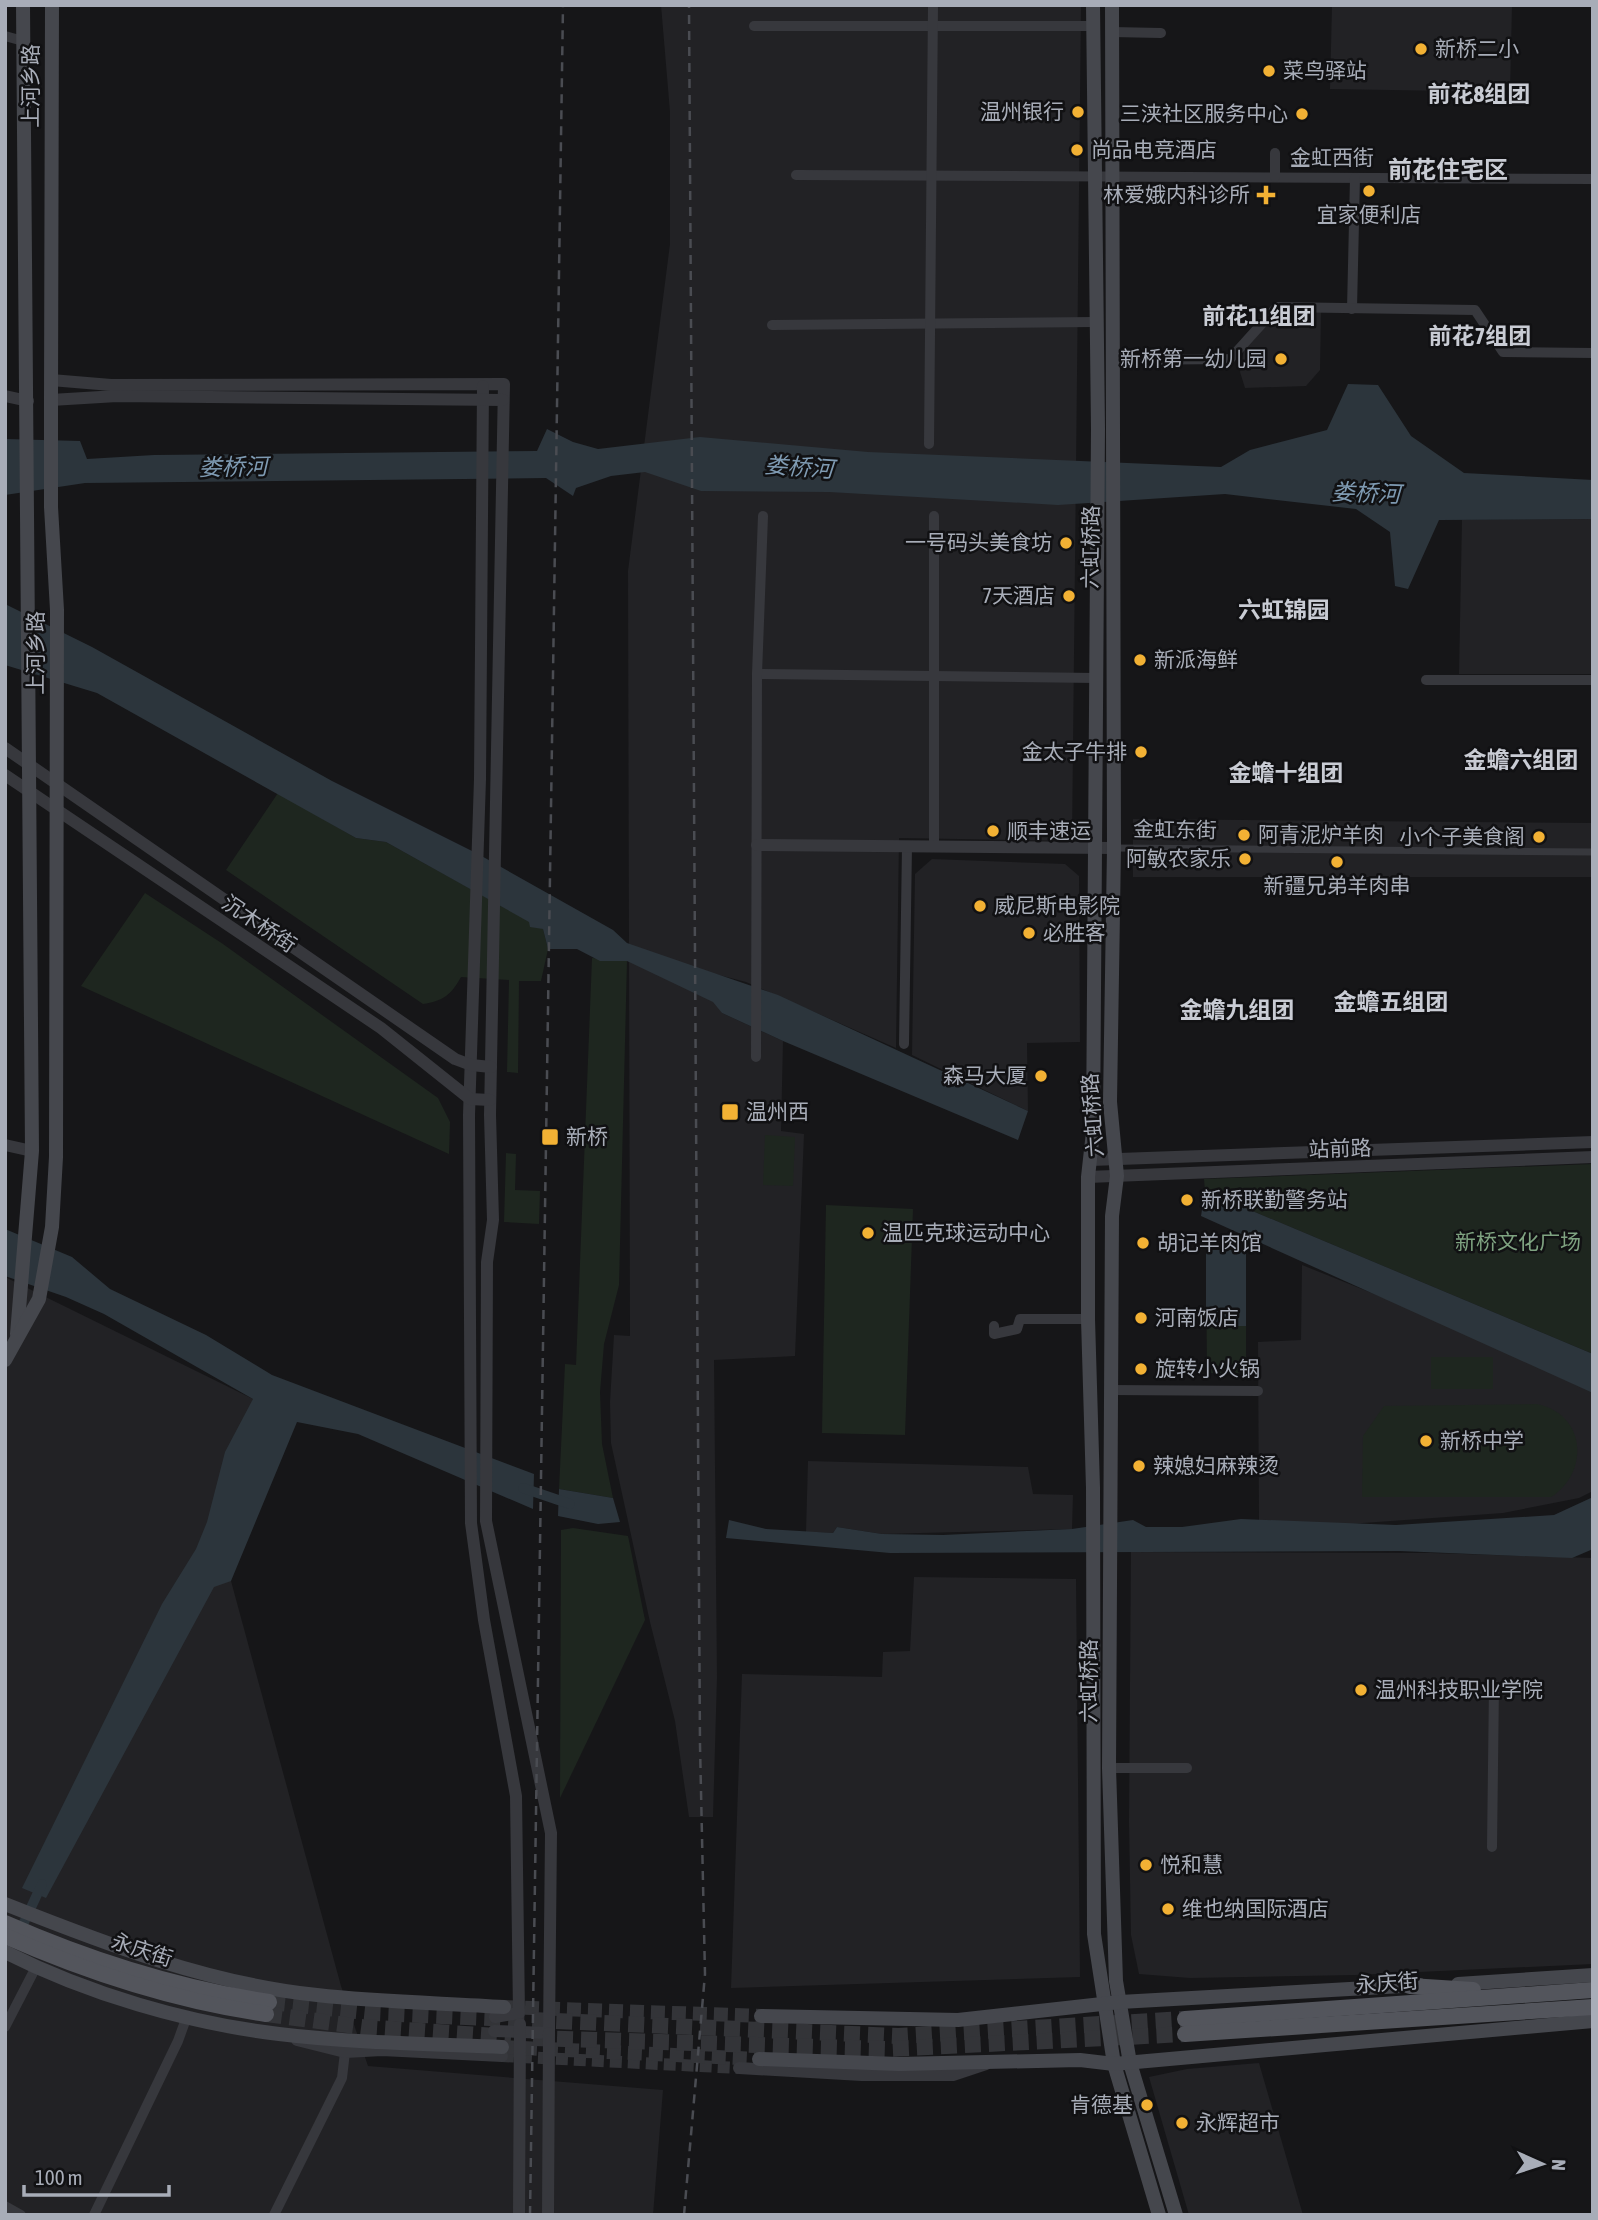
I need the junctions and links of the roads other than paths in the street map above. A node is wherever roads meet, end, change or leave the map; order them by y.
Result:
1 (23, 5) edge
2 (52, 5) edge
3 (933, 5) edge
4 (1093, 5) edge
5 (1112, 5) edge
6 (754, 26) dead end
7 (1093, 26) junction
8 (932, 27) junction
9 (1112, 32) junction
10 (1161, 33) dead end
11 (5, 36) edge
12 (23, 41) junction
13 (1275, 153) dead end
14 (796, 175) dead end
15 (1112, 176) junction
16 (931, 177) junction
17 (1094, 177) junction
18 (1275, 177) junction
19 (1355, 178) junction
20 (1593, 179) edge
21 (1352, 309) junction
22 (1094, 322) junction
23 (930, 324) junction
24 (772, 325) dead end
25 (1593, 353) edge
26 (1113, 360) junction
27 (51, 380) junction
28 (482, 393) junction
29 (5, 396) edge
30 (51, 400) junction
31 (28, 401) junction
32 (929, 444) dead end
33 (763, 516) dead end
34 (934, 516) dead end
35 (757, 674) junction
36 (934, 676) junction
37 (1096, 678) junction
38 (1426, 680) dead end
39 (1593, 680) edge
40 (5, 748) edge
41 (30, 765) junction
42 (5, 775) edge
43 (57, 783) junction
44 (30, 793) junction
45 (57, 809) junction
46 (757, 845) junction
47 (933, 845) junction
48 (907, 846) junction
49 (1096, 848) junction
50 (1114, 849) junction
51 (1593, 852) edge
52 (904, 1044) dead end
53 (756, 1057) dead end
54 (471, 1065) junction
55 (491, 1067) junction
56 (470, 1099) junction
57 (491, 1100) junction
58 (1593, 1142) edge
59 (5, 1145) edge
60 (32, 1151) junction
61 (1593, 1157) edge
62 (1091, 1160) junction
63 (1117, 1160) junction
64 (1117, 1176) junction
65 (1088, 1177) junction
66 (1088, 1320) junction
67 (994, 1326) dead end
68 (17, 1335) junction
69 (5, 1360) edge
70 (1110, 1390) junction
71 (1258, 1391) dead end
72 (1494, 1685) dead end
73 (1109, 1768) junction
74 (1187, 1768) dead end
75 (1492, 1847) dead end
76 (10, 1906) edge
77 (5, 1923) edge
78 (5, 1936) edge
79 (19, 1947) edge
80 (36, 1968) junction
81 (1593, 1975) edge
82 (1410, 1986) junction
83 (1593, 1990) edge
84 (1532, 1994) junction
85 (1120, 2002) junction
86 (1103, 2004) junction
87 (1593, 2007) edge
88 (268, 2008) tunnel mouth
89 (500, 2012) joint
90 (519, 2013) junction
91 (187, 2015) junction
92 (761, 2016) tunnel mouth
93 (1593, 2021) edge
94 (5, 2027) edge
95 (494, 2031) dead end
96 (521, 2031) junction
97 (549, 2033) junction
98 (277, 2034) junction
99 (345, 2052) junction
100 (502, 2052) joint
101 (760, 2059) tunnel mouth
102 (990, 2063) junction
103 (1130, 2063) junction
104 (1114, 2064) junction
105 (739, 2068) tunnel mouth
106 (5, 2206) edge
107 (21, 2215) edge
108 (94, 2215) edge
109 (274, 2215) edge
110 (519, 2215) edge
111 (548, 2215) edge
112 (1159, 2215) edge
113 (1176, 2215) edge

1 - 12 main road, 上河乡路
2 - 27 main road, 上河乡路
3 - 8 street
4 - 7 main road, 六虹桥路
5 - 9 main road, 六虹桥路
6 - 8 street
7 - 8 street
7 - 17 main road, 六虹桥路
8 - 16 street
9 - 10 street
9 - 15 main road, 六虹桥路
11 - 12 street
12 - 31 main road, 上河乡路
13 - 18 street
14 - 16 street, 金虹西街
15 - 17 street, 金虹西街
15 - 18 street, 金虹西街
15 - 26 main road, 六虹桥路
16 - 17 street, 金虹西街
16 - 23 street
17 - 22 main road, 六虹桥路
18 - 19 street, 金虹西街
19 - 20 street, 金虹西街
19 - 21 street
21 - 25 street
21 - 26 street
22 - 23 street
22 - 37 main road, 六虹桥路
23 - 24 street
23 - 32 street
26 - 50 main road, 六虹桥路
27 - 28 street
27 - 30 main road, 上河乡路
28 - 30 street
28 - 54 street
28 - 55 street
29 - 31 street
30 - 43 main road, 上河乡路
31 - 41 main road, 上河乡路
33 - 35 street
34 - 36 street
35 - 36 street
35 - 46 street
36 - 37 street
36 - 47 street
37 - 49 main road, 六虹桥路
38 - 39 street
40 - 41 street, 沉木桥街
41 - 43 street, 沉木桥街
41 - 44 main road, 上河乡路
42 - 44 street, 沉木桥街
43 - 45 main road, 上河乡路
43 - 54 street, 沉木桥街
44 - 45 street, 沉木桥街
44 - 60 main road, 上河乡路
45 - 56 street, 沉木桥街
45 - 68 main road, 上河乡路
46 - 48 street, 金虹东街
46 - 53 street
47 - 48 street, 金虹东街
47 - 49 street, 金虹东街
48 - 52 street
49 - 50 street, 金虹东街
49 - 62 main road, 六虹桥路
50 - 51 street, 金虹东街
50 - 63 main road, 六虹桥路
54 - 55 street, 沉木桥街
54 - 56 street
55 - 57 street
56 - 57 street
56 - 90 street
57 - 97 street
58 - 63 street, 站前路
59 - 60 street
60 - 68 main road, 上河乡路
61 - 64 street, 站前路
62 - 63 street, 站前路
62 - 65 main road, 六虹桥路
63 - 64 main road, 六虹桥路
64 - 65 street, 站前路
64 - 70 main road, 六虹桥路
65 - 66 main road, 六虹桥路
66 - 67 street
66 - 86 main road, 六虹桥路
68 - 69 main road
70 - 71 street
70 - 73 main road, 六虹桥路
72 - 75 street
73 - 74 street
73 - 85 main road, 六虹桥路
76 - 89 main road
77 - 79 main road, 永庆街
78 - 79 main road, 永庆街
79 - 80 main road
79 - 88 main road, 永庆街
80 - 91 main road
80 - 94 street
81 - 82 main road
82 - 84 main road
82 - 85 main road
83 - 84 main road, 永庆街
84 - 87 main road, 永庆街
85 - 86 main road
85 - 103 main road, 六虹桥路
86 - 92 main road
86 - 104 main road, 六虹桥路
89 - 90 street
90 - 96 street
91 - 98 main road
91 - 108 street
93 - 103 main road
95 - 96 street
96 - 97 street
96 - 110 street
97 - 111 street
98 - 99 street
98 - 100 main road
99 - 100 street
99 - 109 street
101 - 102 main road
102 - 104 main road
102 - 105 street
103 - 104 main road
103 - 113 main road, 六虹桥路
104 - 112 main road, 六虹桥路
106 - 107 street

